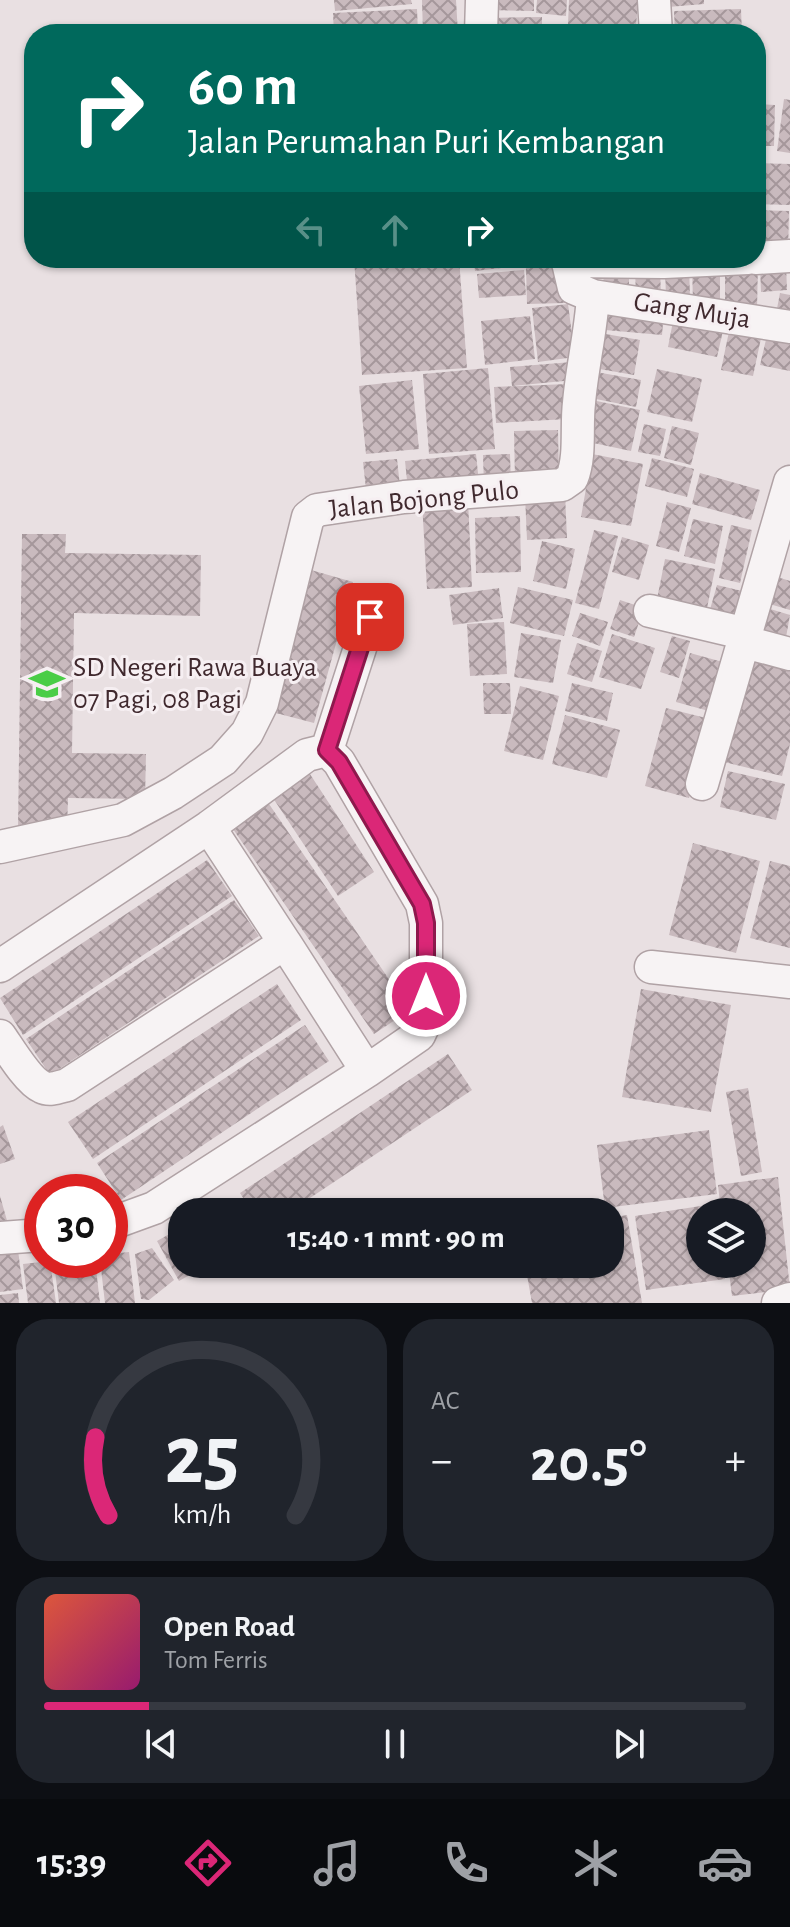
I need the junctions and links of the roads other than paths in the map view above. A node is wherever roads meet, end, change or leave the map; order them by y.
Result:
1 (482, 0) edge
2 (654, 0) edge
3 (481, 24) edge
4 (655, 24) edge
5 (790, 256) edge
6 (766, 257) edge
7 (569, 268) edge
8 (593, 296) junction
9 (790, 327) edge
10 (790, 482) edge
11 (650, 611) dead end
12 (370, 617) dead end
13 (746, 638) junction
14 (790, 654) edge
15 (327, 750) junction
16 (702, 784) dead end
17 (209, 827) junction
18 (0, 847) edge
19 (285, 943) junction
20 (0, 966) edge
21 (651, 967) dead end
22 (790, 982) edge
23 (0, 1036) edge
24 (367, 1071) junction
25 (128, 1217) edge
26 (24, 1236) edge
27 (0, 1238) edge
28 (790, 1299) edge
29 (778, 1303) edge

1 - 3 street
2 - 4 street
5 - 6 street
7 - 8 street
8 - 9 street, Gang Muja
8 - 18 street, Jalan Bojong Pulo
10 - 13 street
11 - 13 street
12 - 15 street
13 - 14 street
13 - 16 street
15 - 17 street
15 - 24 street
17 - 19 street
17 - 20 street
19 - 23 street
19 - 24 street
21 - 22 street
24 - 25 street
26 - 27 street
28 - 29 street

